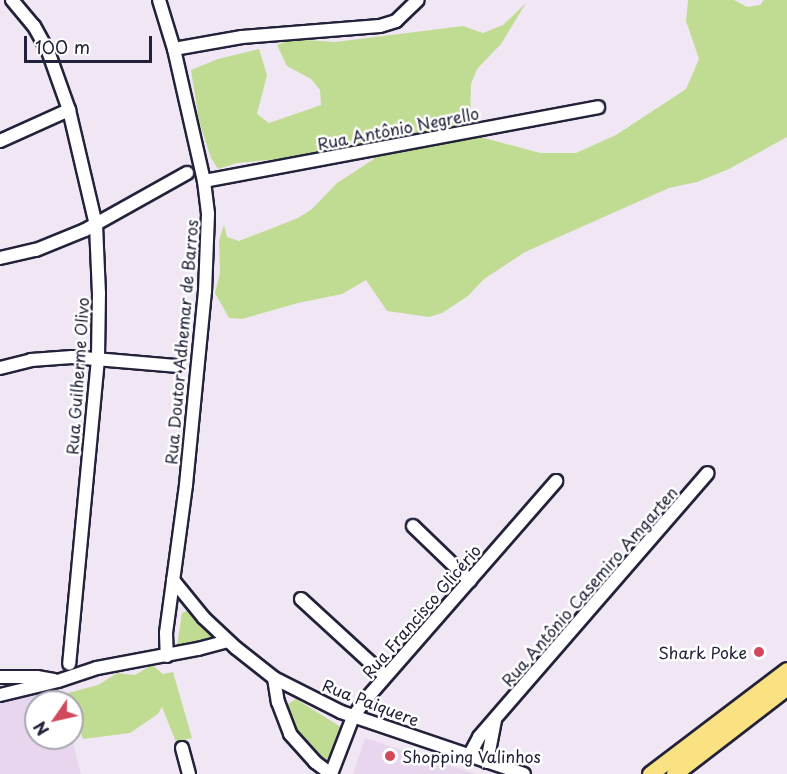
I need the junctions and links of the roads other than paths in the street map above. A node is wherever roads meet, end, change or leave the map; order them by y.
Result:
1 (12, 0) edge
2 (159, 0) edge
3 (418, 0) edge
4 (174, 49) junction
5 (598, 107) dead end
6 (69, 110) junction
7 (0, 141) edge
8 (187, 173) dead end
9 (204, 181) junction
10 (96, 225) junction
11 (0, 258) edge
12 (98, 359) junction
13 (176, 366) dead end
14 (0, 368) edge
15 (708, 473) dead end
16 (556, 481) dead end
17 (413, 526) dead end
18 (173, 580) junction
19 (470, 580) junction
20 (301, 599) dead end
21 (228, 641) junction
22 (167, 656) junction
23 (69, 664) dead end
24 (787, 670) edge
25 (385, 676) junction
26 (0, 677) edge
27 (274, 678) junction
28 (58, 681) junction
29 (787, 687) edge
30 (0, 695) edge
31 (354, 717) junction
32 (495, 720) junction
33 (182, 748) dead end
34 (469, 756) junction
35 (487, 762) junction
36 (189, 774) edge
37 (331, 774) edge
38 (524, 774) edge
39 (650, 774) edge
40 (674, 774) edge

1 - 6 street, Rua Guilherme Olivo
2 - 4 street, Rua Doutor Adhemar de Barros
3 - 4 street
4 - 9 street, Rua Doutor Adhemar de Barros
5 - 9 street, Rua Antônio Negrello
6 - 7 street
6 - 10 street, Rua Guilherme Olivo
8 - 10 street
9 - 18 street, Rua Doutor Adhemar de Barros
10 - 11 street
10 - 12 street, Rua Guilherme Olivo
12 - 13 street
12 - 14 street
12 - 23 street, Rua Guilherme Olivo
15 - 32 street, Rua Antônio Casemiro Amgarten
16 - 19 street, Rua Francisco Glicério
17 - 19 street
18 - 21 street, Rua Paiquere
18 - 22 street, Rua Doutor Adhemar de Barros
19 - 25 street, Rua Francisco Glicério
20 - 25 street
21 - 22 street
21 - 27 street, Rua Paiquere
22 - 28 street
24 - 39 main road
25 - 31 street, Rua Francisco Glicério
26 - 28 street
27 - 31 street, Rua Paiquere
27 - 37 street
28 - 30 street
29 - 40 main road
31 - 34 street, Rua Paiquere
31 - 37 street, Rua Francisco Glicério
32 - 34 street, Rua Antônio Casemiro Amgarten
32 - 35 street, Rua Antônio Casemiro Amgarten
33 - 36 street
34 - 35 street, Rua Paiquere
35 - 38 street, Rua Paiquere

